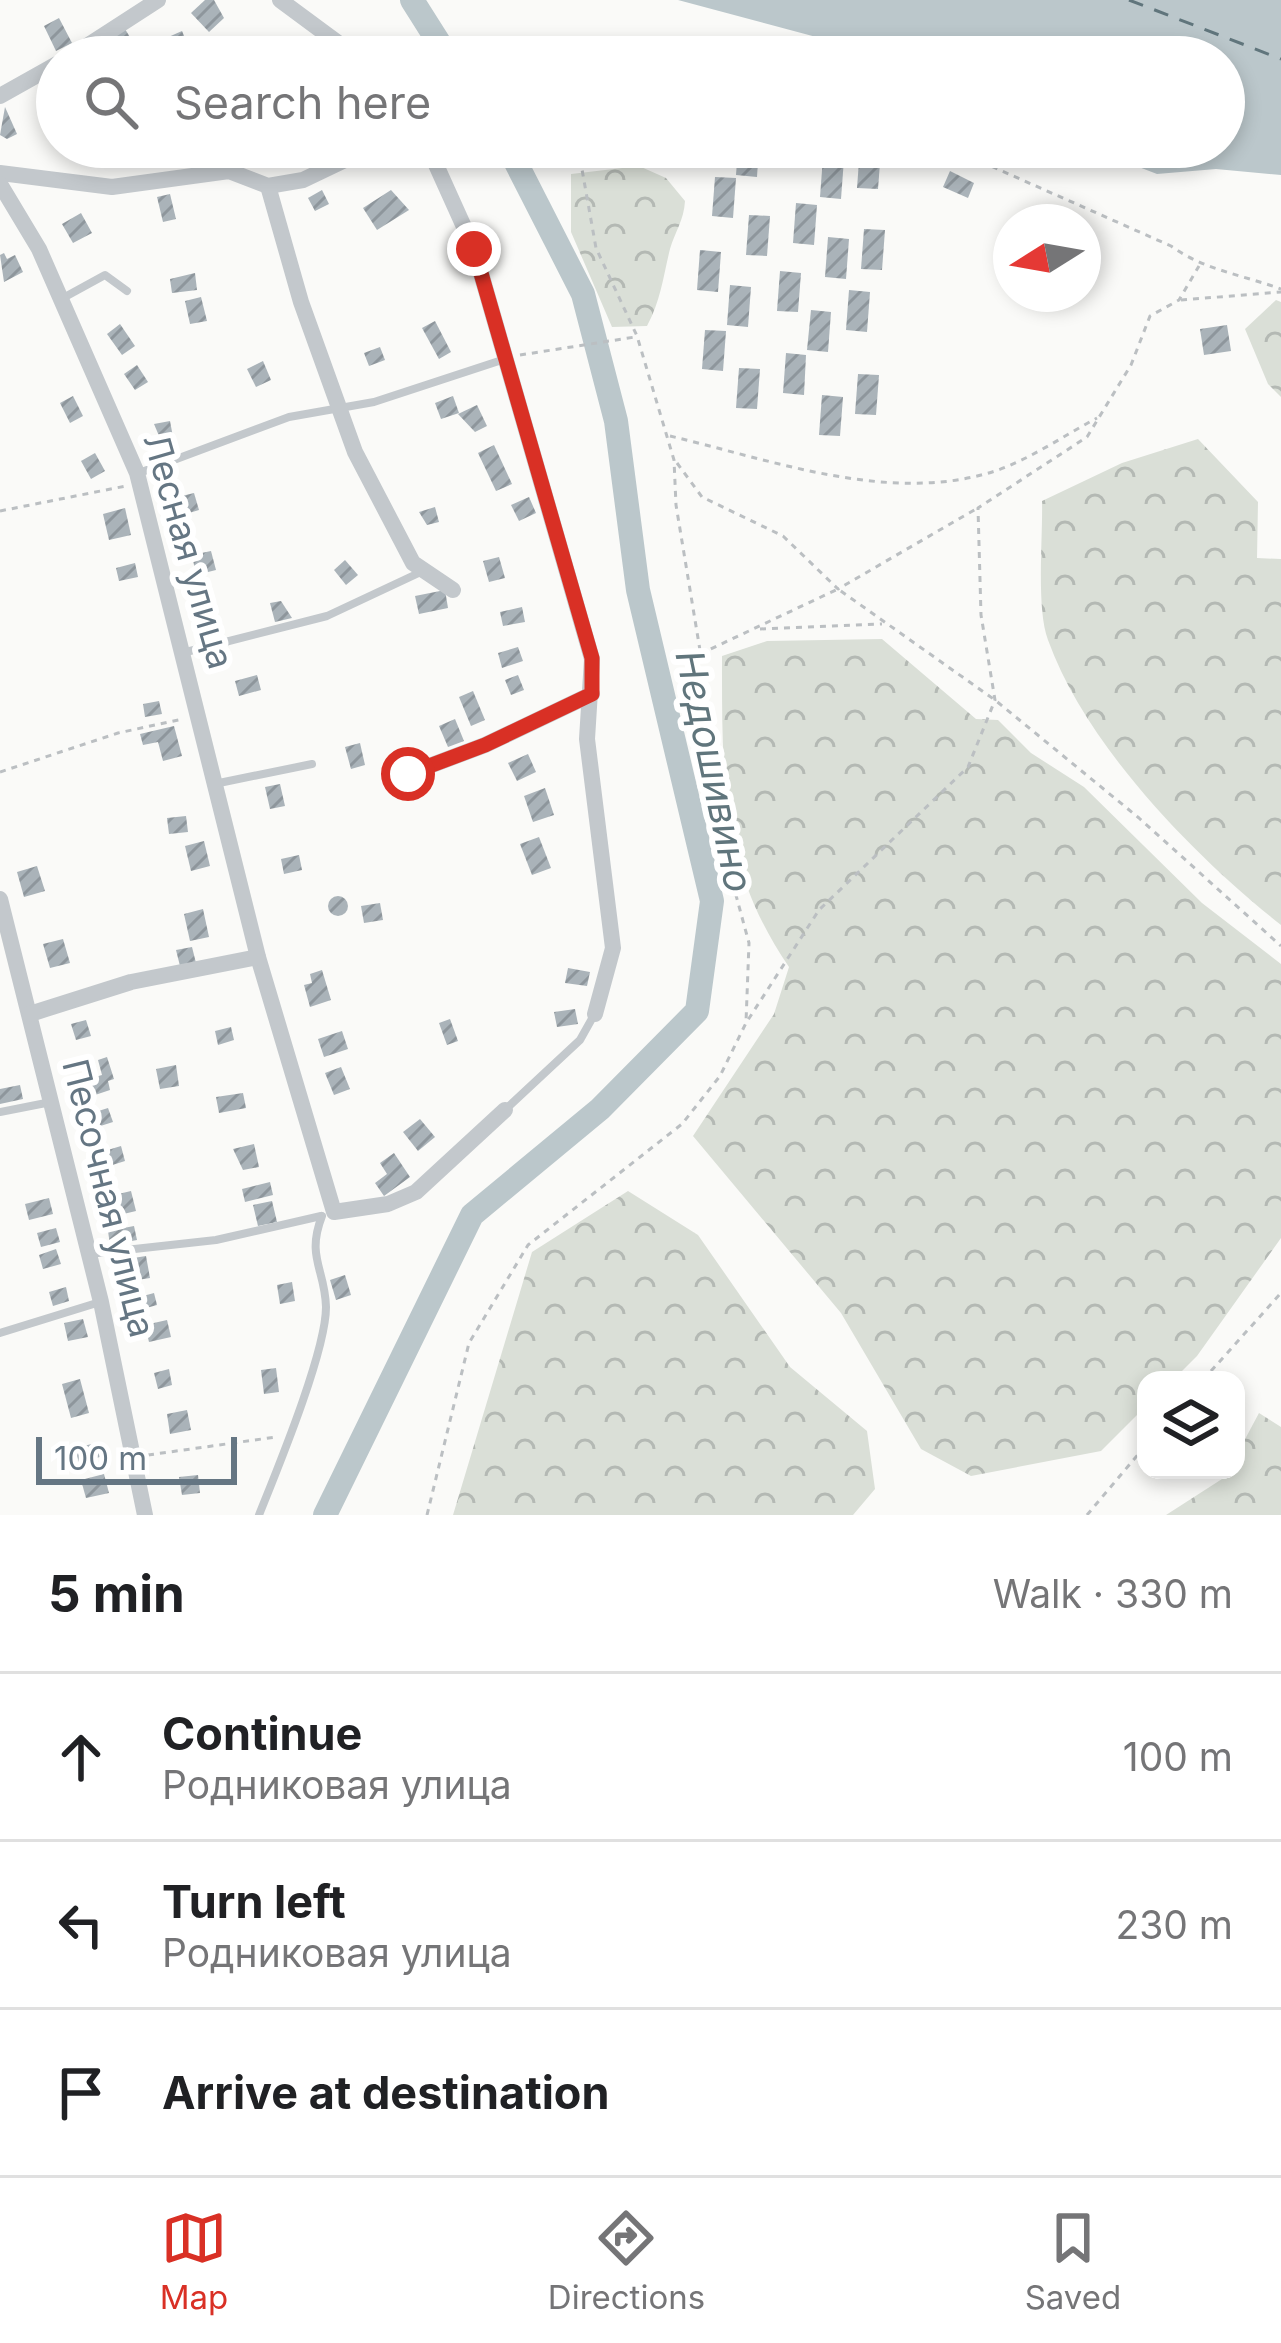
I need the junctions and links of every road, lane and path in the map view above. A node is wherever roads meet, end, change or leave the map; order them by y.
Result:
1 (158, 0) edge
2 (280, 0) edge
3 (102, 36) edge
4 (329, 36) edge
5 (36, 76) edge
6 (0, 96) edge
7 (328, 168) edge
8 (437, 168) edge
9 (582, 168) edge
10 (995, 168) edge
11 (0, 173) edge
12 (0, 184) edge
13 (268, 185) junction
14 (1198, 266) junction
15 (1281, 290) edge
16 (127, 292) dead end
17 (62, 299) junction
18 (1179, 301) junction
19 (637, 336) junction
20 (533, 352) dead end
21 (502, 360) junction
22 (342, 406) junction
23 (1099, 418) junction
24 (668, 436) junction
25 (674, 460) junction
26 (139, 478) junction
27 (978, 508) junction
28 (0, 511) edge
29 (424, 571) junction
30 (838, 589) junction
31 (453, 590) dead end
32 (883, 623) junction
33 (754, 630) junction
34 (186, 652) junction
35 (700, 654) junction
36 (592, 694) junction
37 (994, 700) junction
38 (202, 715) junction
39 (312, 764) dead end
40 (0, 772) edge
41 (408, 774) dead end
42 (219, 783) junction
43 (0, 899) edge
44 (1281, 946) edge
45 (258, 958) junction
46 (595, 1014) joint
47 (30, 1015) junction
48 (746, 1023) junction
49 (51, 1102) junction
50 (505, 1109) joint
51 (0, 1112) edge
52 (328, 1214) junction
53 (89, 1254) junction
54 (1281, 1293) edge
55 (101, 1302) junction
56 (0, 1333) edge
57 (1211, 1371) edge
58 (289, 1435) junction
59 (1137, 1456) edge
60 (135, 1457) junction
61 (145, 1515) edge
62 (259, 1515) edge
63 (428, 1515) edge
64 (1087, 1515) edge

1 - 3 street
2 - 4 street
5 - 6 street
7 - 13 street
8 - 21 street
9 - 19 path
10 - 14 path
11 - 13 street
12 - 17 street, Лесная улица
13 - 22 street
14 - 15 path
14 - 18 path
15 - 18 path
16 - 17 lane
17 - 26 street, Лесная улица
18 - 23 path
19 - 20 path
19 - 24 path
21 - 22 lane
21 - 36 street
22 - 26 lane
22 - 29 street
23 - 24 path
23 - 27 path
24 - 25 path
25 - 30 path
25 - 35 path
26 - 28 path
26 - 34 street, Лесная улица
27 - 30 path
27 - 37 path
29 - 31 street
29 - 34 lane
30 - 32 path
30 - 33 path
32 - 33 path
32 - 37 path
33 - 35 path
34 - 38 street, Лесная улица
35 - 48 path
36 - 41 street
36 - 46 street
37 - 44 path
37 - 48 path
38 - 40 path
38 - 42 street, Лесная улица
39 - 42 lane
42 - 45 street, Лесная улица
43 - 47 street, Песочная улица
45 - 47 street
45 - 52 street, Лесная улица
46 - 50 lane
47 - 49 street, Песочная улица
48 - 63 path
49 - 51 lane
49 - 53 street, Песочная улица
50 - 52 street
52 - 53 lane
52 - 58 lane
53 - 55 street, Песочная улица
54 - 57 path
55 - 56 lane
55 - 60 street, Песочная улица
58 - 60 path
58 - 62 lane
59 - 64 path
60 - 61 street, Песочная улица

